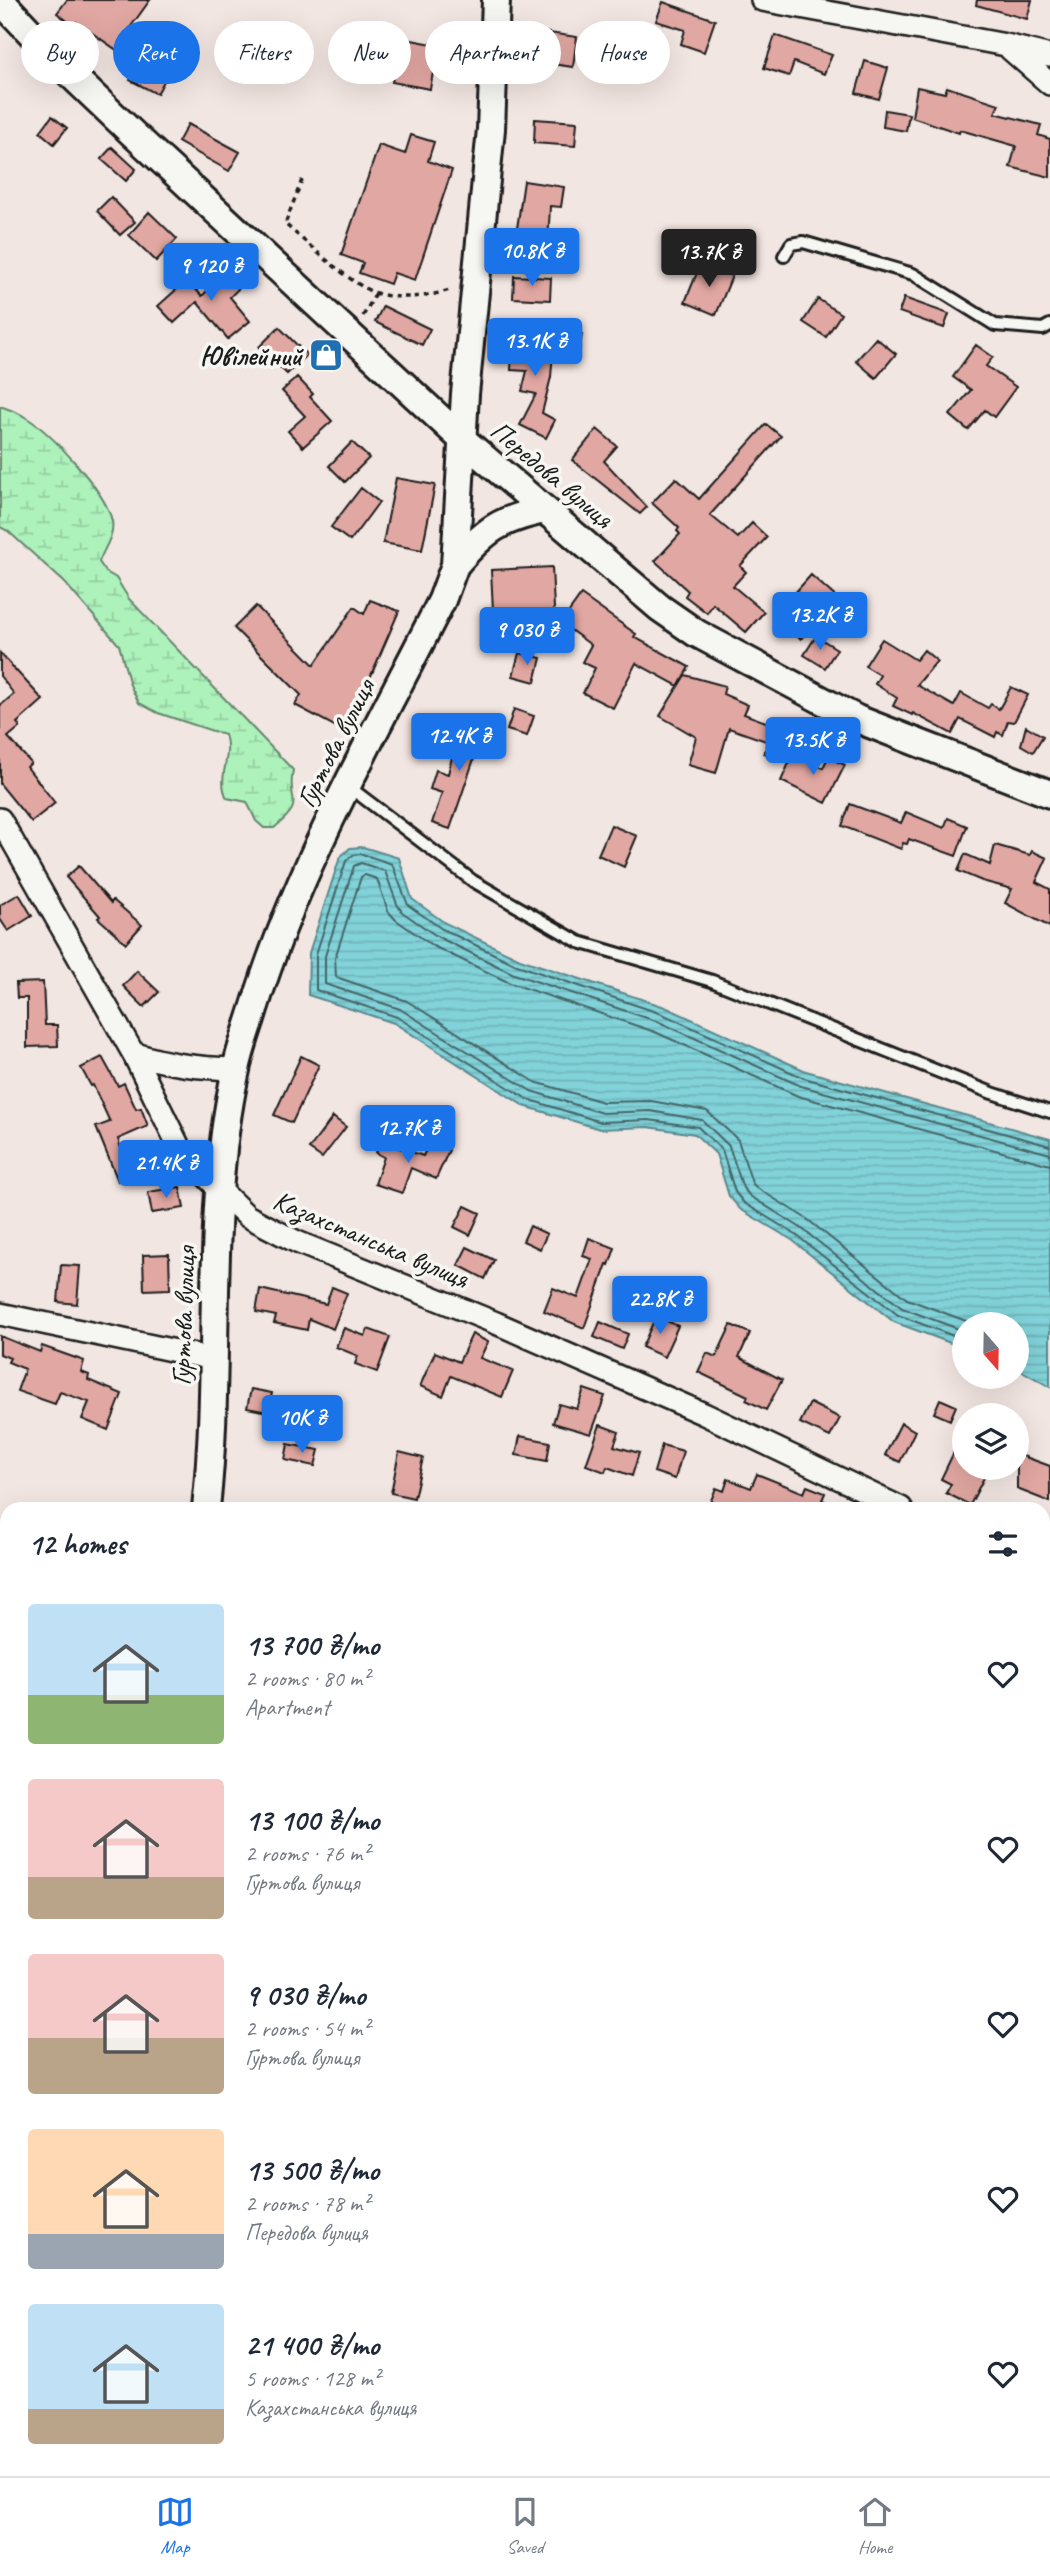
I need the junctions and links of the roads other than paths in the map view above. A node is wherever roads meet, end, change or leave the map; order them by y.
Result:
1 (0, 0) edge
2 (496, 0) edge
3 (762, 0) edge
4 (1006, 45) junction
5 (1050, 56) edge
6 (1050, 83) edge
7 (784, 257) dead end
8 (1050, 325) edge
9 (463, 440) junction
10 (545, 510) junction
11 (455, 565) junction
12 (348, 786) junction
13 (1050, 794) edge
14 (0, 819) edge
15 (133, 1053) junction
16 (236, 1069) junction
17 (1050, 1112) edge
18 (219, 1190) junction
19 (0, 1314) edge
20 (214, 1359) junction
21 (206, 1502) edge
22 (888, 1502) edge

1 - 9 street, Передова вулиця
2 - 9 street, Гуртова вулиця
3 - 4 street
4 - 5 street
4 - 6 street
7 - 8 lane
9 - 10 street, Передова вулиця
9 - 11 street, Гуртова вулиця
10 - 11 street
10 - 13 street, Передова вулиця
11 - 12 street, Гуртова вулиця
12 - 16 street, Гуртова вулиця
12 - 17 lane
14 - 15 street, Казахстанська вулиця
15 - 16 street
15 - 18 street, Казахстанська вулиця
16 - 18 street, Гуртова вулиця
18 - 20 street, Гуртова вулиця
18 - 22 street, Казахстанська вулиця
19 - 20 street
20 - 21 street, Гуртова вулиця

